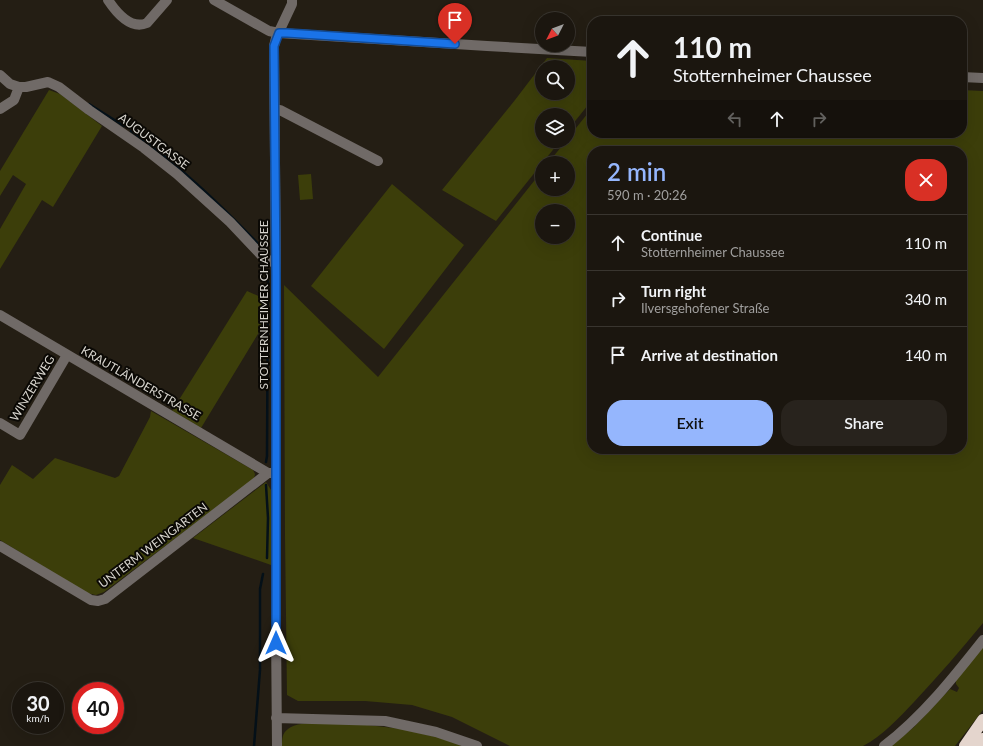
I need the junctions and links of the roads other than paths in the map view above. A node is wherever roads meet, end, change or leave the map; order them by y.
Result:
1 (108, 0) edge
2 (167, 0) edge
3 (214, 0) edge
4 (292, 0) edge
5 (279, 33) junction
6 (587, 52) edge
7 (0, 76) edge
8 (967, 77) edge
9 (983, 78) edge
10 (19, 87) junction
11 (0, 109) edge
12 (275, 110) junction
13 (378, 161) dead end
14 (276, 262) junction
15 (0, 316) edge
16 (67, 355) junction
17 (0, 423) edge
18 (272, 473) junction
19 (0, 546) edge
20 (983, 640) edge
21 (276, 718) junction
22 (981, 730) edge
23 (278, 746) edge
24 (477, 746) edge
25 (884, 746) edge
26 (961, 746) edge
27 (965, 746) edge
28 (978, 746) edge

1 - 2 street
3 - 5 street
4 - 5 street, STOTTERNHEIMER CHAUSSEE
5 - 6 street
5 - 12 street, STOTTERNHEIMER CHAUSSEE
7 - 10 street
8 - 9 street
10 - 11 street
10 - 14 street, AUGUSTGASSE
12 - 13 street
12 - 14 street, STOTTERNHEIMER CHAUSSEE
14 - 18 street, STOTTERNHEIMER CHAUSSEE
15 - 16 street, KRAUTLÄNDERSTRASSE
16 - 17 street, WINZERWEG
16 - 18 street, KRAUTLÄNDERSTRASSE
18 - 19 street, UNTERM WEINGARTEN
18 - 21 street, STOTTERNHEIMER CHAUSSEE
20 - 25 street
21 - 23 street, STOTTERNHEIMER CHAUSSEE
21 - 24 street
22 - 26 highway
22 - 27 highway
22 - 28 highway

